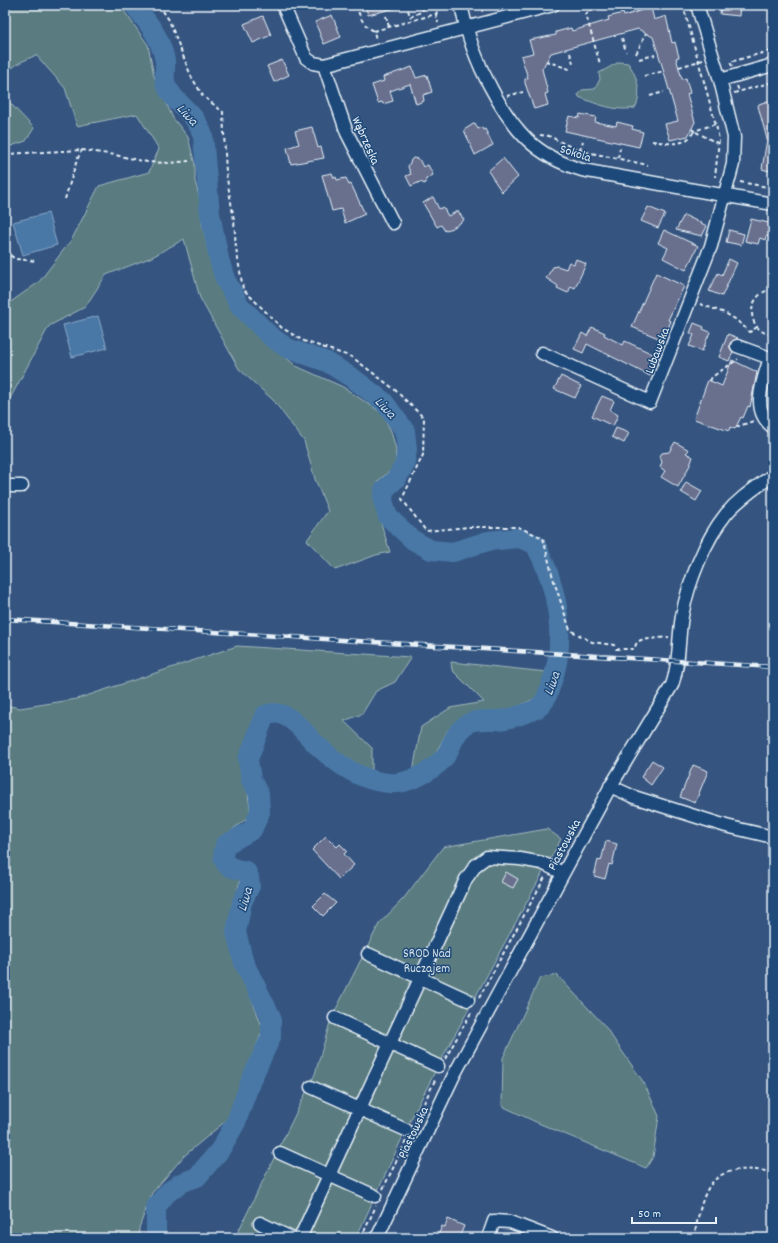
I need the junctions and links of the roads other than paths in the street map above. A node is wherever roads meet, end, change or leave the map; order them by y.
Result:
1 (283, 5) edge
2 (461, 5) edge
3 (553, 5) edge
4 (698, 5) edge
5 (466, 28) junction
6 (324, 65) junction
7 (773, 65) edge
8 (720, 80) junction
9 (726, 195) junction
10 (773, 204) edge
11 (393, 223) dead end
12 (740, 347) road end
13 (542, 353) dead end
14 (773, 427) edge
15 (773, 475) edge
16 (5, 486) edge
17 (22, 486) dead end
18 (610, 786) junction
19 (773, 837) edge
20 (563, 873) junction
21 (368, 954) dead end
22 (420, 978) junction
23 (468, 1000) dead end
24 (335, 1018) dead end
25 (390, 1044) junction
26 (438, 1066) dead end
27 (311, 1087) dead end
28 (360, 1109) junction
29 (406, 1130) dead end
30 (280, 1153) dead end
31 (329, 1175) junction
32 (375, 1196) dead end
33 (260, 1223) dead end
34 (291, 1238) edge
35 (300, 1238) edge
36 (377, 1238) edge
37 (488, 1238) edge
38 (552, 1238) edge

1 - 6 street
2 - 5 street, Sokola
3 - 5 street
4 - 8 street, Lubawska
5 - 6 street
5 - 9 street, Sokola
6 - 11 street, Wąbrzeska
7 - 8 street
8 - 9 street, Lubawska
9 - 10 street, Sokola
9 - 13 street, Lubawska
12 - 14 street
15 - 18 street, Piastowska
16 - 17 street
18 - 19 street
18 - 20 street, Piastowska
20 - 22 street
20 - 36 street, Piastowska
21 - 22 street
22 - 23 street
22 - 25 street
24 - 25 street
25 - 26 street
25 - 28 street
27 - 28 street
28 - 29 street
28 - 31 street
30 - 31 street
31 - 32 street
31 - 35 street
33 - 34 street
37 - 38 street

